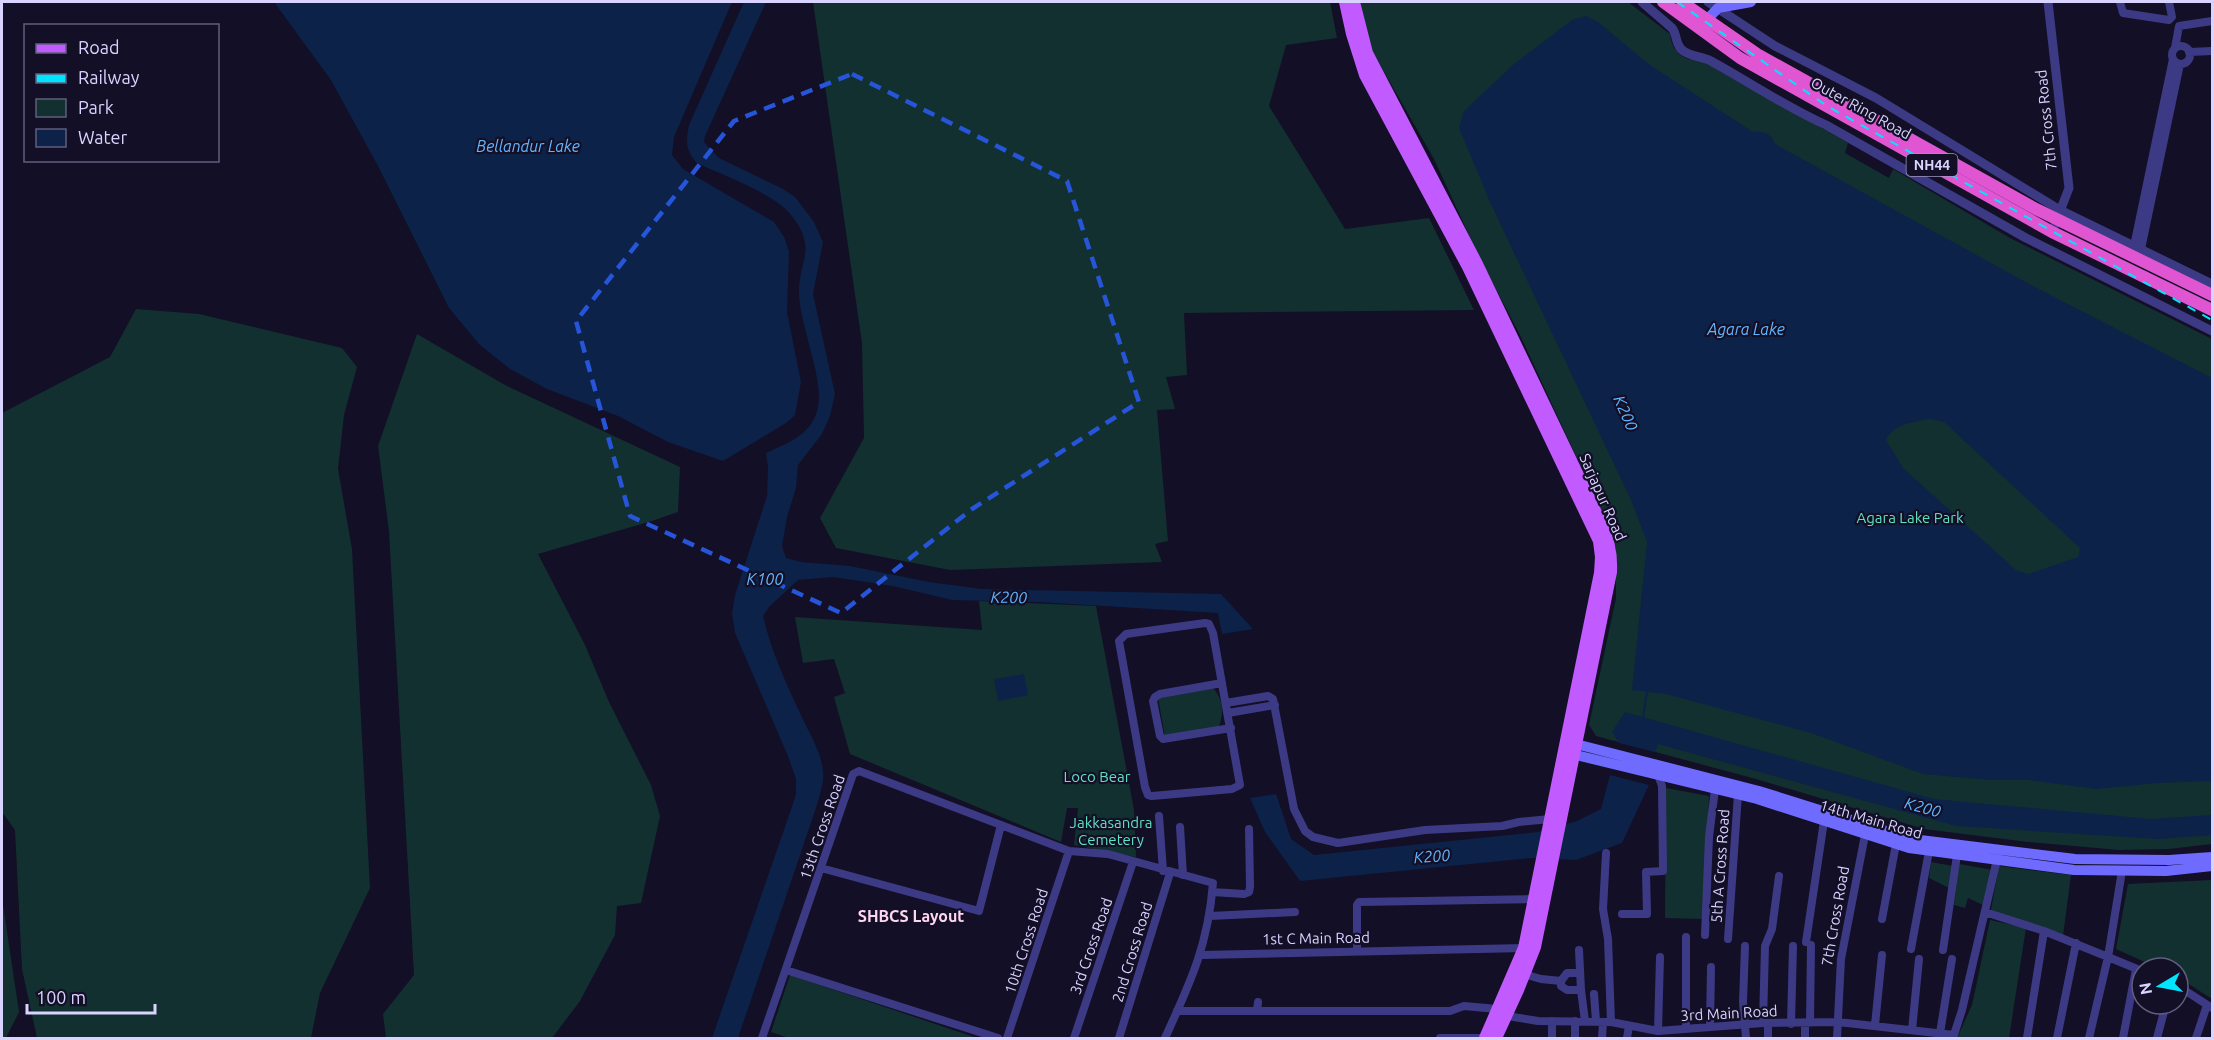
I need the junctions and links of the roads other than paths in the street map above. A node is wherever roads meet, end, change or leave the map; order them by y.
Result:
1 (1345, 2) edge
2 (1354, 2) edge
3 (1642, 2) edge
4 (1663, 2) edge
5 (1682, 2) edge
6 (1750, 2) edge
7 (2048, 2) edge
8 (2120, 2) edge
9 (2169, 2) edge
10 (1713, 5) edge
11 (2212, 21) edge
12 (1703, 24) junction
13 (2175, 48) junction
14 (2212, 51) edge
15 (2189, 52) junction
16 (2176, 62) junction
17 (2059, 215) junction
18 (2052, 232) junction
19 (2137, 247) junction
20 (2212, 284) edge
21 (2212, 295) edge
22 (1493, 310) junction
23 (2212, 310) edge
24 (2212, 331) edge
25 (1222, 683) junction
26 (1226, 703) junction
27 (1275, 705) junction
28 (1228, 713) junction
29 (1231, 728) junction
30 (1570, 748) junction
31 (1655, 771) junction
32 (1715, 789) junction
33 (1738, 794) junction
34 (1159, 816) dead end
35 (1553, 821) junction
36 (1824, 821) junction
37 (1001, 825) junction
38 (1180, 827) dead end
39 (1249, 829) dead end
40 (1865, 835) junction
41 (1896, 844) junction
42 (1069, 851) junction
43 (1929, 851) junction
44 (1606, 853) dead end
45 (1957, 855) junction
46 (1997, 856) junction
47 (2212, 857) edge
48 (1133, 861) junction
49 (1546, 863) junction
50 (2212, 866) edge
51 (821, 868) junction
52 (2122, 871) junction
53 (1167, 872) junction
54 (1183, 875) junction
55 (1779, 876) dead end
56 (1212, 892) junction
57 (1534, 899) junction
58 (1295, 912) dead end
59 (1985, 912) junction
60 (1623, 914) dead end
61 (1210, 916) junction
62 (1882, 919) dead end
63 (2044, 931) junction
64 (1705, 935) dead end
65 (1686, 937) dead end
66 (1728, 939) dead end
67 (2076, 943) junction
68 (1745, 946) dead end
69 (1793, 946) dead end
70 (1524, 948) junction
71 (1911, 949) dead end
72 (1579, 950) dead end
73 (1943, 950) dead end
74 (1357, 951) junction
75 (1201, 955) junction
76 (1882, 955) dead end
77 (1660, 957) dead end
78 (2108, 957) junction
79 (1919, 959) dead end
80 (1952, 959) dead end
81 (2130, 966) edge
82 (1711, 967) dead end
83 (786, 970) junction
84 (1580, 973) junction
85 (1524, 974) junction
86 (1562, 981) junction
87 (1581, 990) junction
88 (1594, 994) dead end
89 (2190, 994) edge
90 (2210, 1006) edge
91 (2130, 1008) edge
92 (1177, 1011) junction
93 (1502, 1012) junction
94 (2163, 1016) edge
95 (1552, 1021) junction
96 (1575, 1021) junction
97 (1585, 1021) junction
98 (1603, 1022) junction
99 (1838, 1022) junction
100 (1766, 1023) junction
101 (1808, 1023) junction
102 (1791, 1024) junction
103 (1745, 1025) junction
104 (1875, 1025) junction
105 (1629, 1026) junction
106 (1710, 1028) junction
107 (1686, 1029) junction
108 (1912, 1030) junction
109 (1658, 1031) junction
110 (1940, 1033) junction
111 (1670, 1035) edge
112 (1953, 1037) edge
113 (762, 1038) edge
114 (998, 1038) edge
115 (1007, 1038) edge
116 (1077, 1038) edge
117 (1119, 1038) edge
118 (1165, 1038) edge
119 (1440, 1038) edge
120 (1485, 1038) edge
121 (1496, 1038) edge
122 (1552, 1038) edge
123 (1575, 1038) edge
124 (1602, 1038) edge
125 (1627, 1038) edge
126 (1746, 1038) edge
127 (1768, 1038) edge
128 (1805, 1038) edge
129 (1837, 1038) edge
130 (2027, 1038) edge
131 (2057, 1038) edge
132 (2089, 1038) edge
133 (2123, 1038) edge
134 (2157, 1038) edge
135 (2196, 1038) edge

1 - 22 main road, Sarjapur Road
2 - 22 main road, Sarjapur Road
3 - 24 street
4 - 12 highway, Outer Ring Road / NH44
5 - 12 highway, Outer Ring Road / NH44
6 - 10 main road
7 - 17 street, 7th Cross Road
8 - 9 street
10 - 12 main road
10 - 17 street
11 - 13 street
12 - 17 highway, Outer Ring Road / NH44
12 - 18 highway, Outer Ring Road / NH44
13 - 15 street
13 - 16 street
14 - 15 street
15 - 16 street
16 - 19 street
17 - 18 street, 7th Cross Road
17 - 19 street
17 - 21 highway, Outer Ring Road / NH44
18 - 23 highway, Outer Ring Road / NH44
19 - 20 street
22 - 30 main road, Sarjapur Road
25 - 26 street
25 - 29 street
25 - 29 street
26 - 27 street
26 - 28 street
27 - 28 street
27 - 35 street
28 - 29 street
30 - 31 main road, 14th Main Road
30 - 35 main road, Sarjapur Road
31 - 32 main road, 14th Main Road
31 - 46 main road, 14th Main Road
31 - 60 street
32 - 33 main road, 14th Main Road
32 - 64 street
33 - 36 main road, 14th Main Road
33 - 66 street, 5th A Cross Road
34 - 53 street
35 - 49 main road, Sarjapur Road
36 - 40 main road, 14th Main Road
36 - 101 street
37 - 42 street, 13th Cross Road
37 - 51 street
37 - 51 street, 13th Cross Road
38 - 54 street
39 - 56 street
40 - 41 main road, 14th Main Road
40 - 99 street, 7th Cross Road
41 - 43 main road, 14th Main Road
41 - 62 street
42 - 48 street, 13th Cross Road
42 - 115 street, 10th Cross Road
43 - 45 main road, 14th Main Road
43 - 71 street
44 - 98 street
45 - 46 main road, 14th Main Road
45 - 73 street
46 - 47 main road, 14th Main Road
46 - 52 main road, 14th Main Road
46 - 59 street
48 - 53 street, 13th Cross Road
48 - 116 street, 3rd Cross Road
49 - 57 main road, Sarjapur Road
49 - 85 main road, Sarjapur Road
50 - 52 main road, 14th Main Road
51 - 83 street, 13th Cross Road
52 - 78 street
53 - 54 street, 13th Cross Road
53 - 117 street, 2nd Cross Road
54 - 56 street, 13th Cross Road
55 - 100 street
56 - 61 street
57 - 70 main road, Sarjapur Road
57 - 74 street
58 - 61 street
59 - 63 street
59 - 112 street
61 - 75 street
63 - 67 street
63 - 130 street
65 - 107 street
67 - 78 street
67 - 131 street
68 - 103 street
69 - 102 street
70 - 74 street, 1st C Main Road
70 - 93 main road, Sarjapur Road
72 - 84 street
74 - 75 street, 1st C Main Road
75 - 92 street
76 - 104 street
77 - 109 street
78 - 81 street
78 - 132 street
79 - 108 street
80 - 110 street
82 - 106 street
83 - 113 street, 13th Cross Road
83 - 114 street
84 - 86 street
84 - 87 street
85 - 86 street
85 - 93 main road, Sarjapur Road
86 - 87 street
87 - 97 street
88 - 98 street
89 - 90 street
90 - 135 street
91 - 133 street
92 - 93 street, 3rd Main Road
92 - 118 street
93 - 95 street, 3rd Main Road
93 - 120 main road, Sarjapur Road
93 - 121 main road, Sarjapur Road
94 - 134 street
95 - 96 street, 3rd Main Road
95 - 122 street
96 - 97 street, 3rd Main Road
96 - 123 street
97 - 98 street, 3rd Main Road
98 - 105 street, 3rd Main Road
98 - 124 street
99 - 101 street, 3rd Main Road
99 - 104 street, 3rd Main Road
99 - 129 street, 7th Cross Road
100 - 102 street, 3rd Main Road
100 - 103 street, 3rd Main Road
100 - 127 street
101 - 102 street, 3rd Main Road
101 - 128 street
103 - 106 street, 3rd Main Road
103 - 126 street
104 - 108 street, 3rd Main Road
105 - 109 street, 3rd Main Road
105 - 125 street
106 - 107 street, 3rd Main Road
107 - 111 street, 3rd Main Road
108 - 110 street, 3rd Main Road
109 - 111 street, 3rd Main Road
110 - 112 street, 3rd Main Road
119 - 120 street

